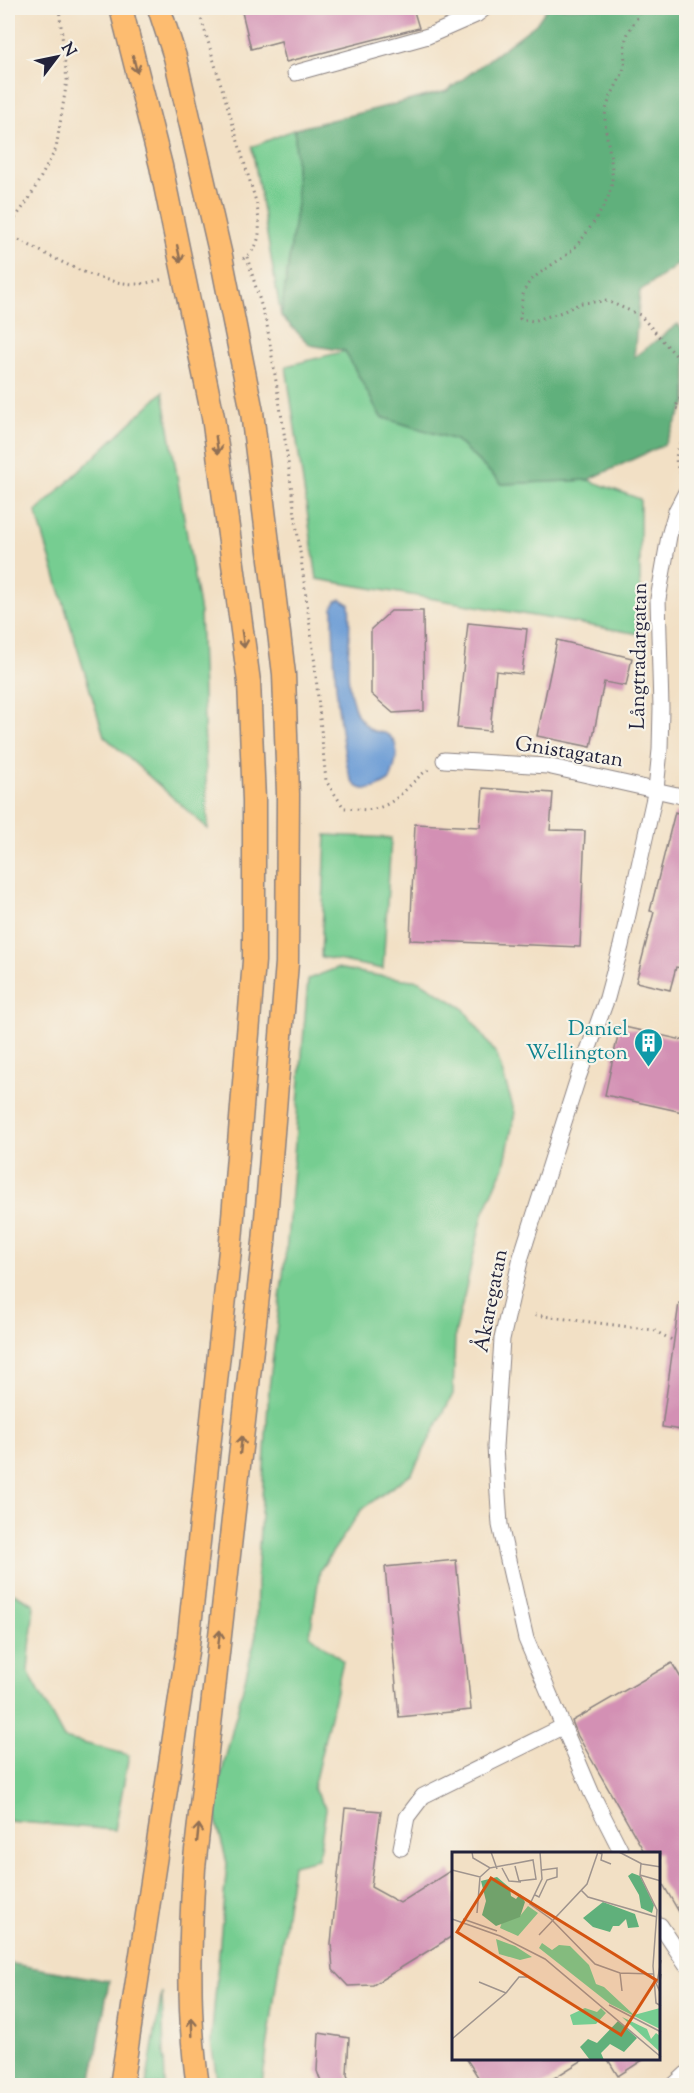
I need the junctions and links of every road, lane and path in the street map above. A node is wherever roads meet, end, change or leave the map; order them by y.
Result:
1 (59, 8) edge
2 (121, 8) edge
3 (159, 8) edge
4 (198, 8) edge
5 (485, 8) edge
6 (644, 8) edge
7 (295, 73) dead end
8 (8, 228) edge
9 (8, 235) edge
10 (247, 257) junction
11 (233, 263) dead end
12 (164, 279) dead end
13 (687, 367) edge
14 (687, 388) edge
15 (687, 411) edge
16 (687, 433) edge
17 (687, 482) edge
18 (687, 492) edge
19 (444, 760) joint
20 (656, 789) junction
21 (687, 797) edge
22 (535, 1315) dead end
23 (674, 1341) dead end
24 (562, 1727) junction
25 (401, 1848) dead end
26 (621, 1852) edge
27 (661, 1925) edge
28 (687, 1964) edge
29 (687, 2074) edge
30 (121, 2085) edge
31 (198, 2085) edge
32 (673, 2085) edge

1 - 8 path
2 -> 30 highway
31 -> 3 highway
4 - 10 path
5 - 7 street
6 - 13 path
9 - 12 path
10 - 11 path
10 - 19 path
14 - 15 path
16 - 17 path
18 - 20 street, Långtradargatan
19 - 20 street, Gnistagatan
20 - 21 street, Gnistagatan
20 - 24 street, Åkaregatan
22 - 23 path
24 - 25 street
24 - 26 street, Åkaregatan
27 - 28 street
29 - 32 street

